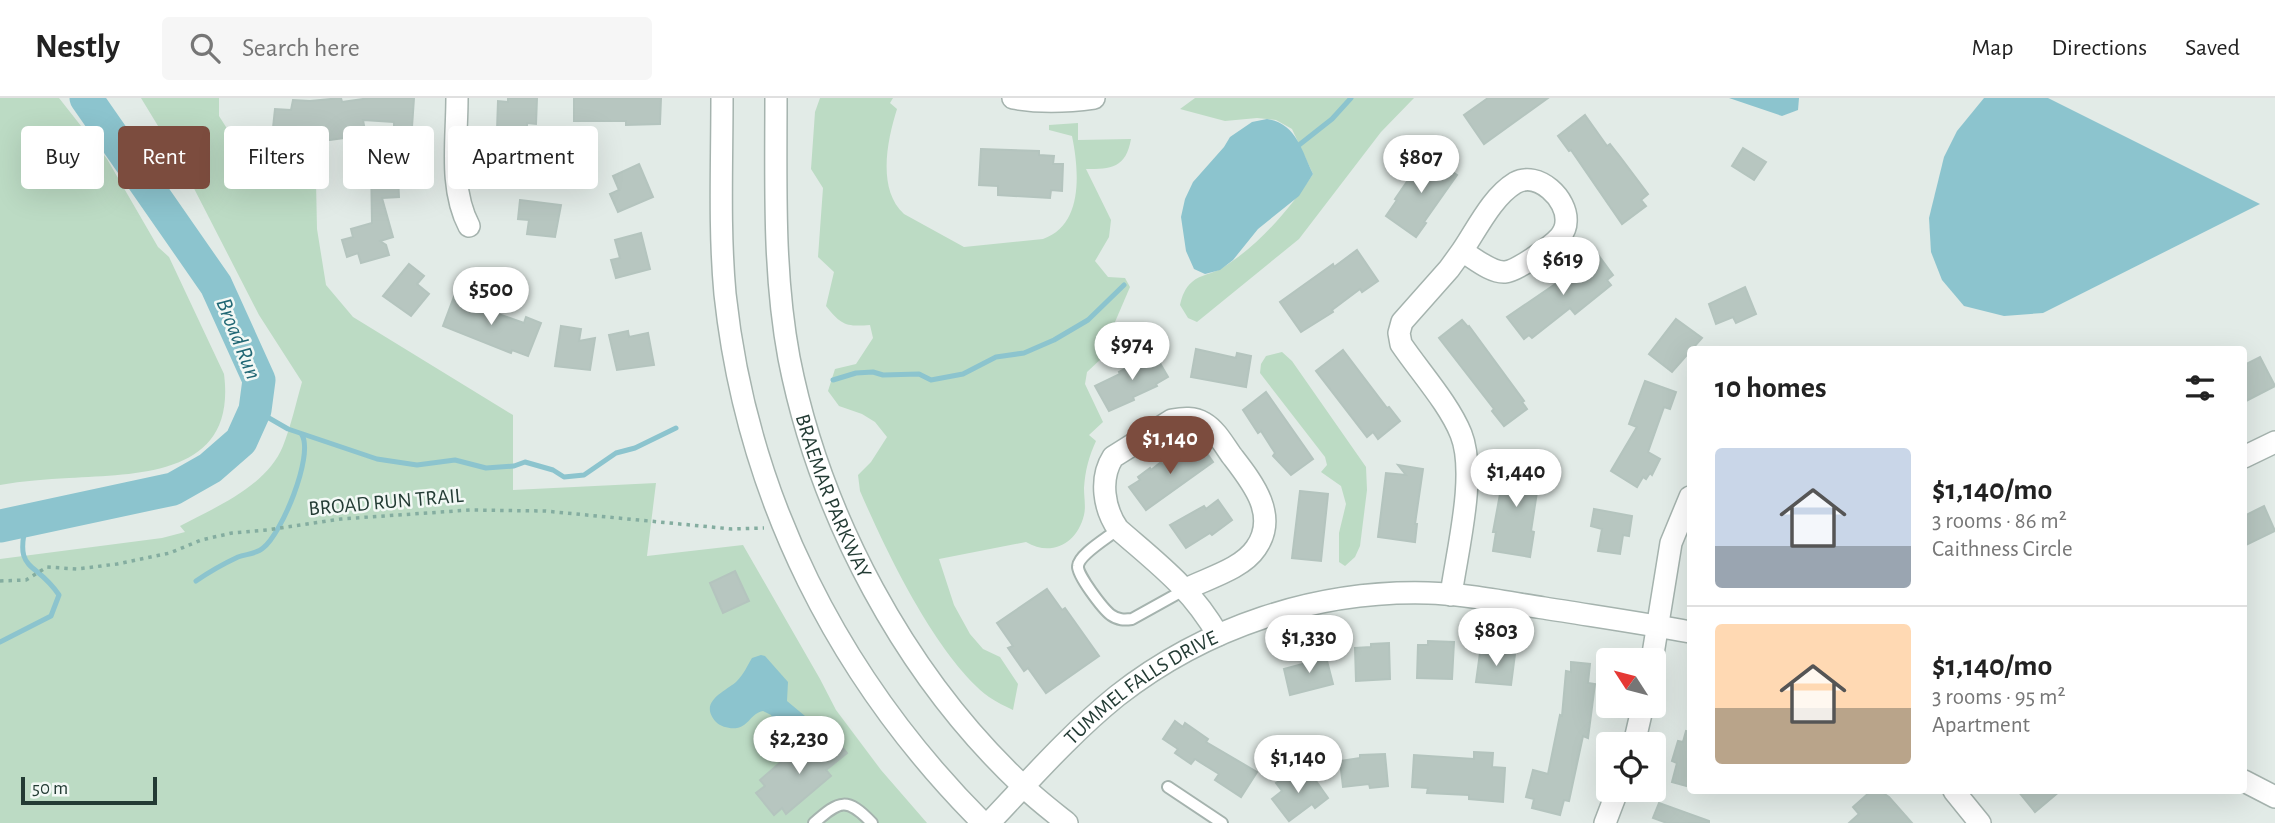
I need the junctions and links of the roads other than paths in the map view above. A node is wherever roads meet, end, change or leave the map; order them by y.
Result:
1 (457, 98) edge
2 (722, 98) edge
3 (776, 98) edge
4 (1013, 98) edge
5 (1094, 98) edge
6 (469, 226) dead end
7 (1462, 251) junction
8 (2275, 442) edge
9 (2247, 456) edge
10 (1687, 504) edge
11 (1118, 529) junction
12 (1186, 589) junction
13 (1451, 595) junction
14 (1658, 626) junction
15 (1687, 631) edge
16 (1218, 635) junction
17 (1654, 648) edge
18 (2247, 783) edge
19 (1024, 787) junction
20 (1168, 787) dead end
21 (1956, 794) edge
22 (2275, 797) edge
23 (1613, 802) edge
24 (814, 823) edge
25 (873, 823) edge
26 (983, 823) edge
27 (989, 823) edge
28 (1067, 823) edge
29 (1222, 823) edge
30 (1605, 823) edge
31 (1980, 823) edge

1 - 6 street
2 - 26 street
3 - 19 street, BRAEMAR PARKWAY
4 - 5 street
7 - 7 street
7 - 13 street
8 - 9 street
10 - 14 street
11 - 12 street
11 - 12 lane
11 - 12 street
12 - 16 street
13 - 14 street, TUMMEL FALLS DRIVE
13 - 16 street, TUMMEL FALLS DRIVE
14 - 15 street, TUMMEL FALLS DRIVE
14 - 17 street
16 - 19 street, TUMMEL FALLS DRIVE
18 - 22 street
19 - 27 street, TUMMEL FALLS DRIVE
19 - 28 street, BRAEMAR PARKWAY
20 - 29 lane
21 - 31 street
23 - 30 street
24 - 25 lane

